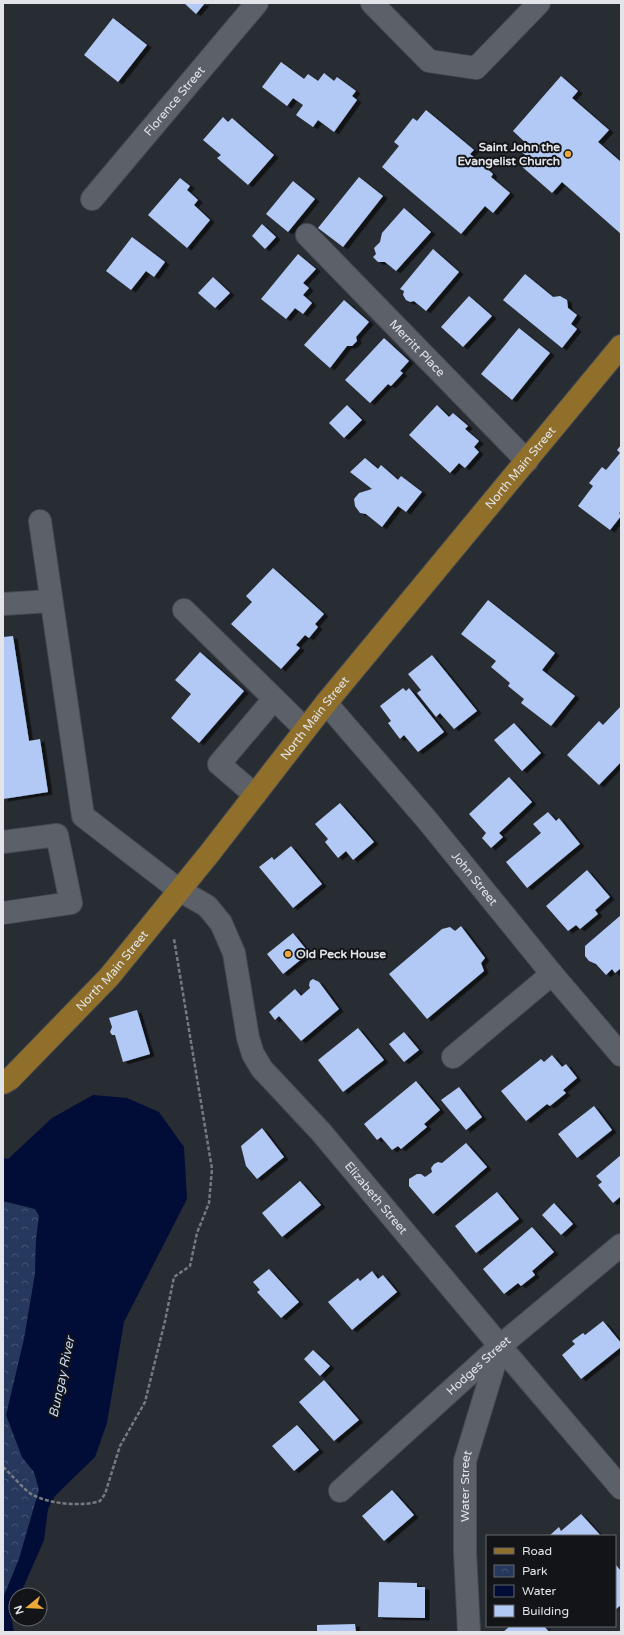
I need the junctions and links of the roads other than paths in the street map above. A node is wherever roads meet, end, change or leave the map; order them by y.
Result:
1 (257, 3) edge
2 (372, 3) edge
3 (539, 3) edge
4 (92, 199) dead end
5 (307, 235) dead end
6 (621, 346) edge
7 (527, 461) junction
8 (40, 521) dead end
9 (51, 601) junction
10 (3, 604) edge
11 (184, 610) dead end
12 (274, 699) junction
13 (326, 703) junction
14 (306, 729) junction
15 (255, 795) junction
16 (83, 816) junction
17 (57, 835) junction
18 (3, 842) edge
19 (179, 890) junction
20 (3, 913) edge
21 (552, 974) junction
22 (621, 1055) edge
23 (453, 1057) dead end
24 (3, 1083) edge
25 (621, 1245) edge
26 (500, 1346) junction
27 (621, 1488) edge
28 (340, 1491) dead end
29 (468, 1632) edge

1 - 4 street, Florence Street
2 - 3 street
5 - 7 street, Merritt Place
6 - 7 main road, North Main Street
7 - 13 main road, North Main Street
8 - 9 street
9 - 10 street
9 - 16 street
11 - 12 street
12 - 14 street
12 - 15 street
13 - 14 main road, North Main Street
13 - 21 street, John Street
14 - 15 main road, North Main Street
15 - 19 main road, North Main Street
16 - 17 street
16 - 19 street, Elizabeth Street
17 - 18 street
17 - 20 street
19 - 24 main road, North Main Street
19 - 26 street, Elizabeth Street
21 - 22 street, John Street
21 - 23 street
25 - 26 street, Hodges Street
26 - 27 street, Elizabeth Street
26 - 28 street, Hodges Street
26 - 29 street, Water Street

